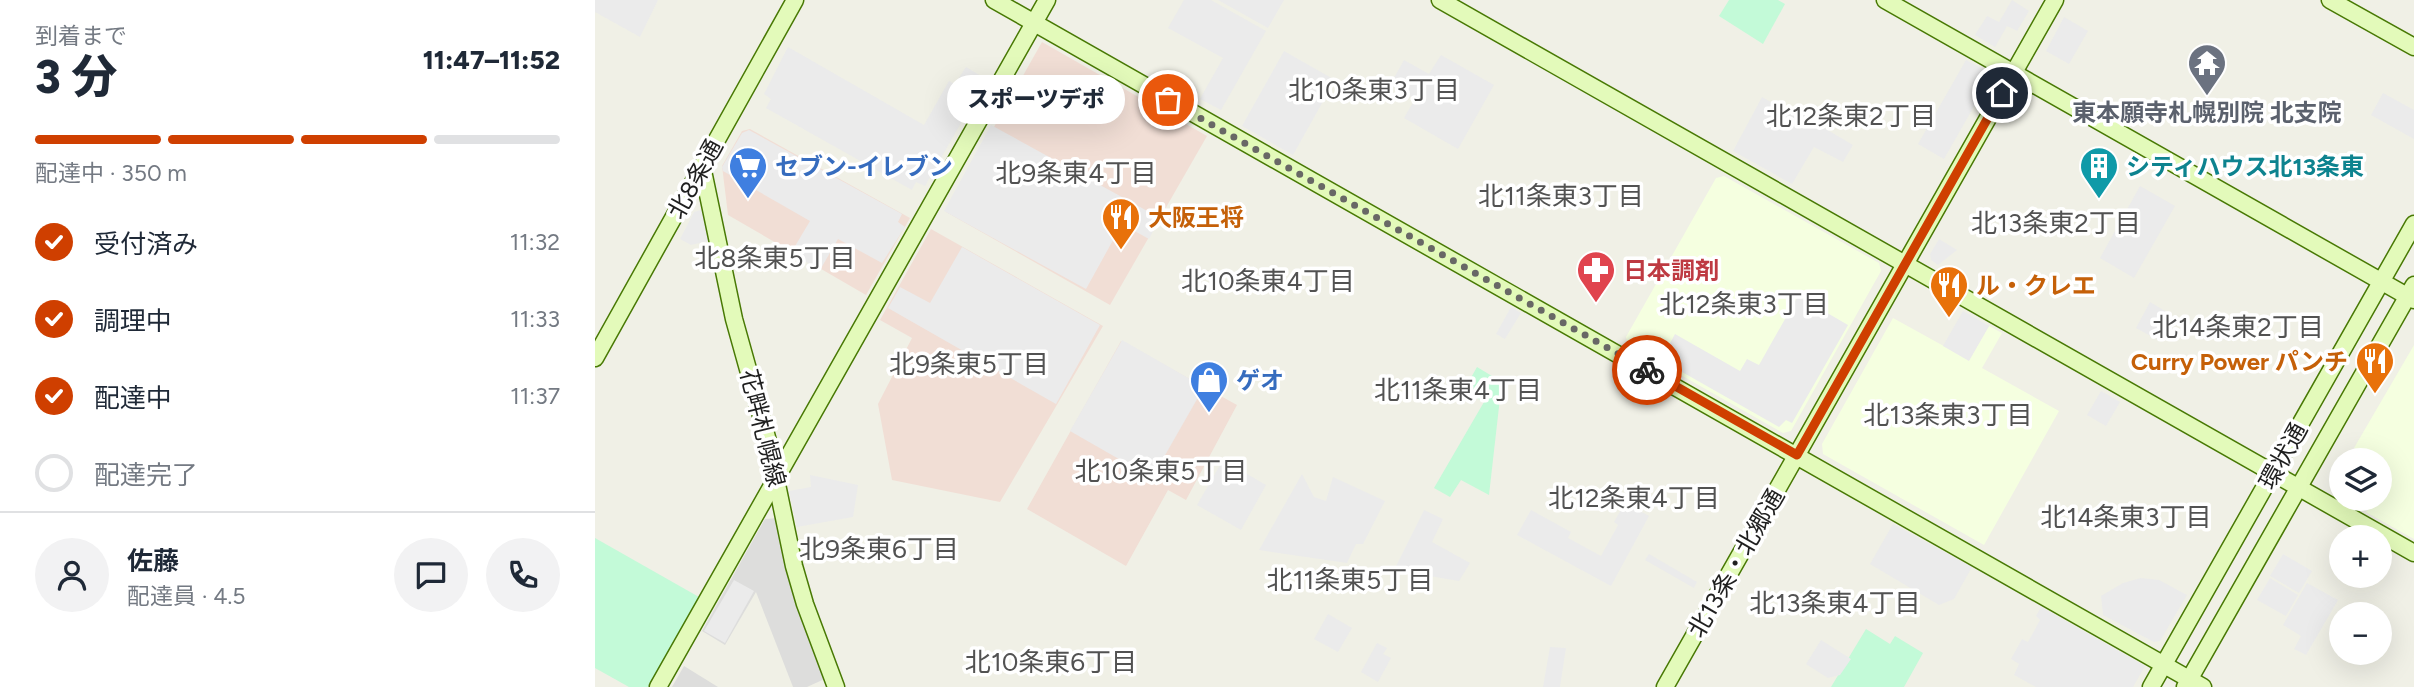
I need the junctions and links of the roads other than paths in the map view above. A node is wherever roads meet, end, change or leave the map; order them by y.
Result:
1 (795, 0) edge
2 (994, 0) edge
3 (1047, 0) edge
4 (1440, 0) edge
5 (1885, 0) edge
6 (2055, 0) edge
7 (2330, 0) edge
8 (1034, 23) junction
9 (2414, 47) edge
10 (2014, 72) junction
11 (702, 166) junction
12 (2414, 224) edge
13 (1905, 263) junction
14 (2381, 281) junction
15 (2412, 293) edge
16 (595, 358) edge
17 (1797, 455) junction
18 (2273, 472) junction
19 (776, 477) junction
20 (2298, 487) junction
21 (759, 509) junction
22 (783, 511) junction
23 (2414, 553) edge
24 (2164, 665) junction
25 (2193, 684) edge
26 (658, 687) edge
27 (837, 687) edge
28 (1665, 687) edge
29 (2151, 687) edge

1 - 11 street, 北8条通
2 - 8 street
3 - 8 street
4 - 13 street
5 - 10 street
6 - 10 street, 北13条・北郷通
7 - 9 street
8 - 17 street
8 - 19 street
10 - 13 street, 北13条・北郷通
10 - 14 street
11 - 16 street, 北8条通
11 - 19 street, 花畔札幌線
12 - 14 street, 環状通
13 - 17 street, 北13条・北郷通
13 - 18 street
14 - 15 street
14 - 18 street, 環状通
15 - 20 street, 環状通
17 - 24 street
17 - 28 street, 北13条・北郷通
18 - 20 street
18 - 24 street, 環状通
19 - 21 street
19 - 22 street, 花畔札幌線
20 - 23 street
20 - 25 street, 環状通
21 - 22 street
21 - 26 street
22 - 27 street, 花畔札幌線
24 - 25 street
24 - 29 street, 環状通

